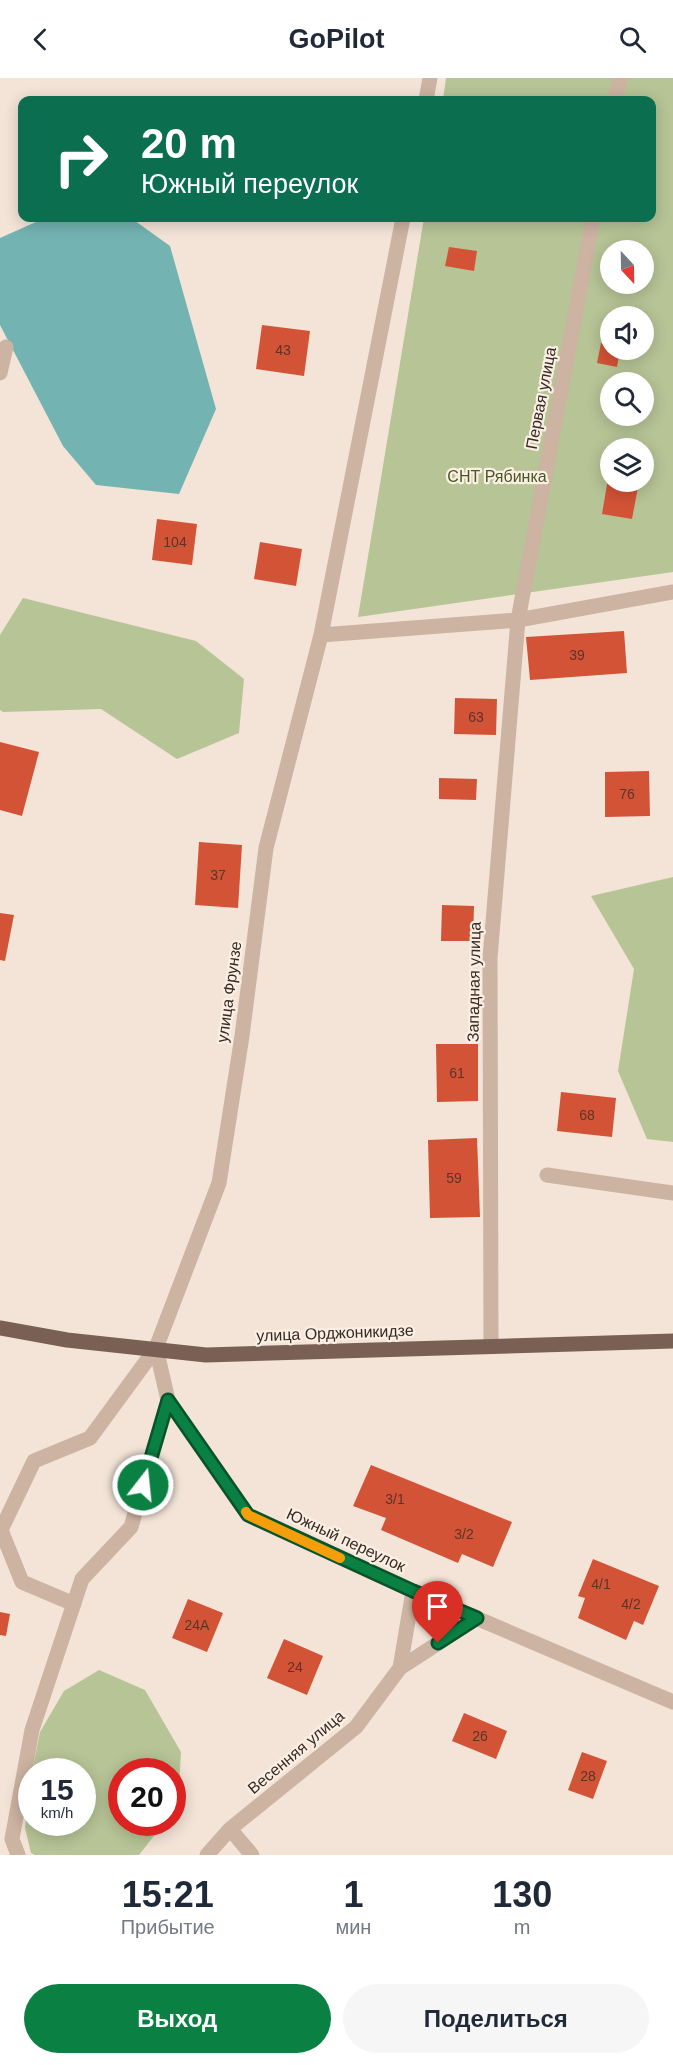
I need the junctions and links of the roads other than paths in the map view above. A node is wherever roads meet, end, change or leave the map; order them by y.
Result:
1 (430, 78) edge
2 (620, 78) edge
3 (427, 96) edge
4 (616, 96) edge
5 (402, 222) edge
6 (592, 222) edge
7 (6, 347) dead end
8 (0, 372) edge
9 (673, 592) edge
10 (518, 620) junction
11 (321, 635) junction
12 (547, 1175) dead end
13 (673, 1193) edge
14 (0, 1328) edge
15 (673, 1341) edge
16 (491, 1346) junction
17 (156, 1348) junction
18 (168, 1400) junction
19 (413, 1591) junction
20 (74, 1604) junction
21 (477, 1618) junction
22 (400, 1668) junction
23 (673, 1702) edge
24 (230, 1829) junction
25 (18, 1855) edge
26 (207, 1855) edge
27 (252, 1855) edge

1 - 3 street
2 - 4 street
5 - 11 street, улица Фрунзе
6 - 10 street, Первая улица
7 - 8 street
9 - 10 street
10 - 11 street
10 - 16 street, Западная улица
11 - 17 street, улица Фрунзе
12 - 13 street
14 - 17 main road, улица Орджоникидзе
15 - 16 main road, улица Орджоникидзе
16 - 17 main road, улица Орджоникидзе
17 - 18 street, Южный переулок
17 - 20 street, улица Фрунзе
18 - 19 street, Южный переулок
18 - 20 street
19 - 21 street, Южный переулок
19 - 22 street, Весенняя улица
20 - 25 street
21 - 22 street, Весенняя улица
21 - 23 street, Южный переулок
22 - 24 street, Весенняя улица
24 - 26 street, Весенняя улица
24 - 27 street

